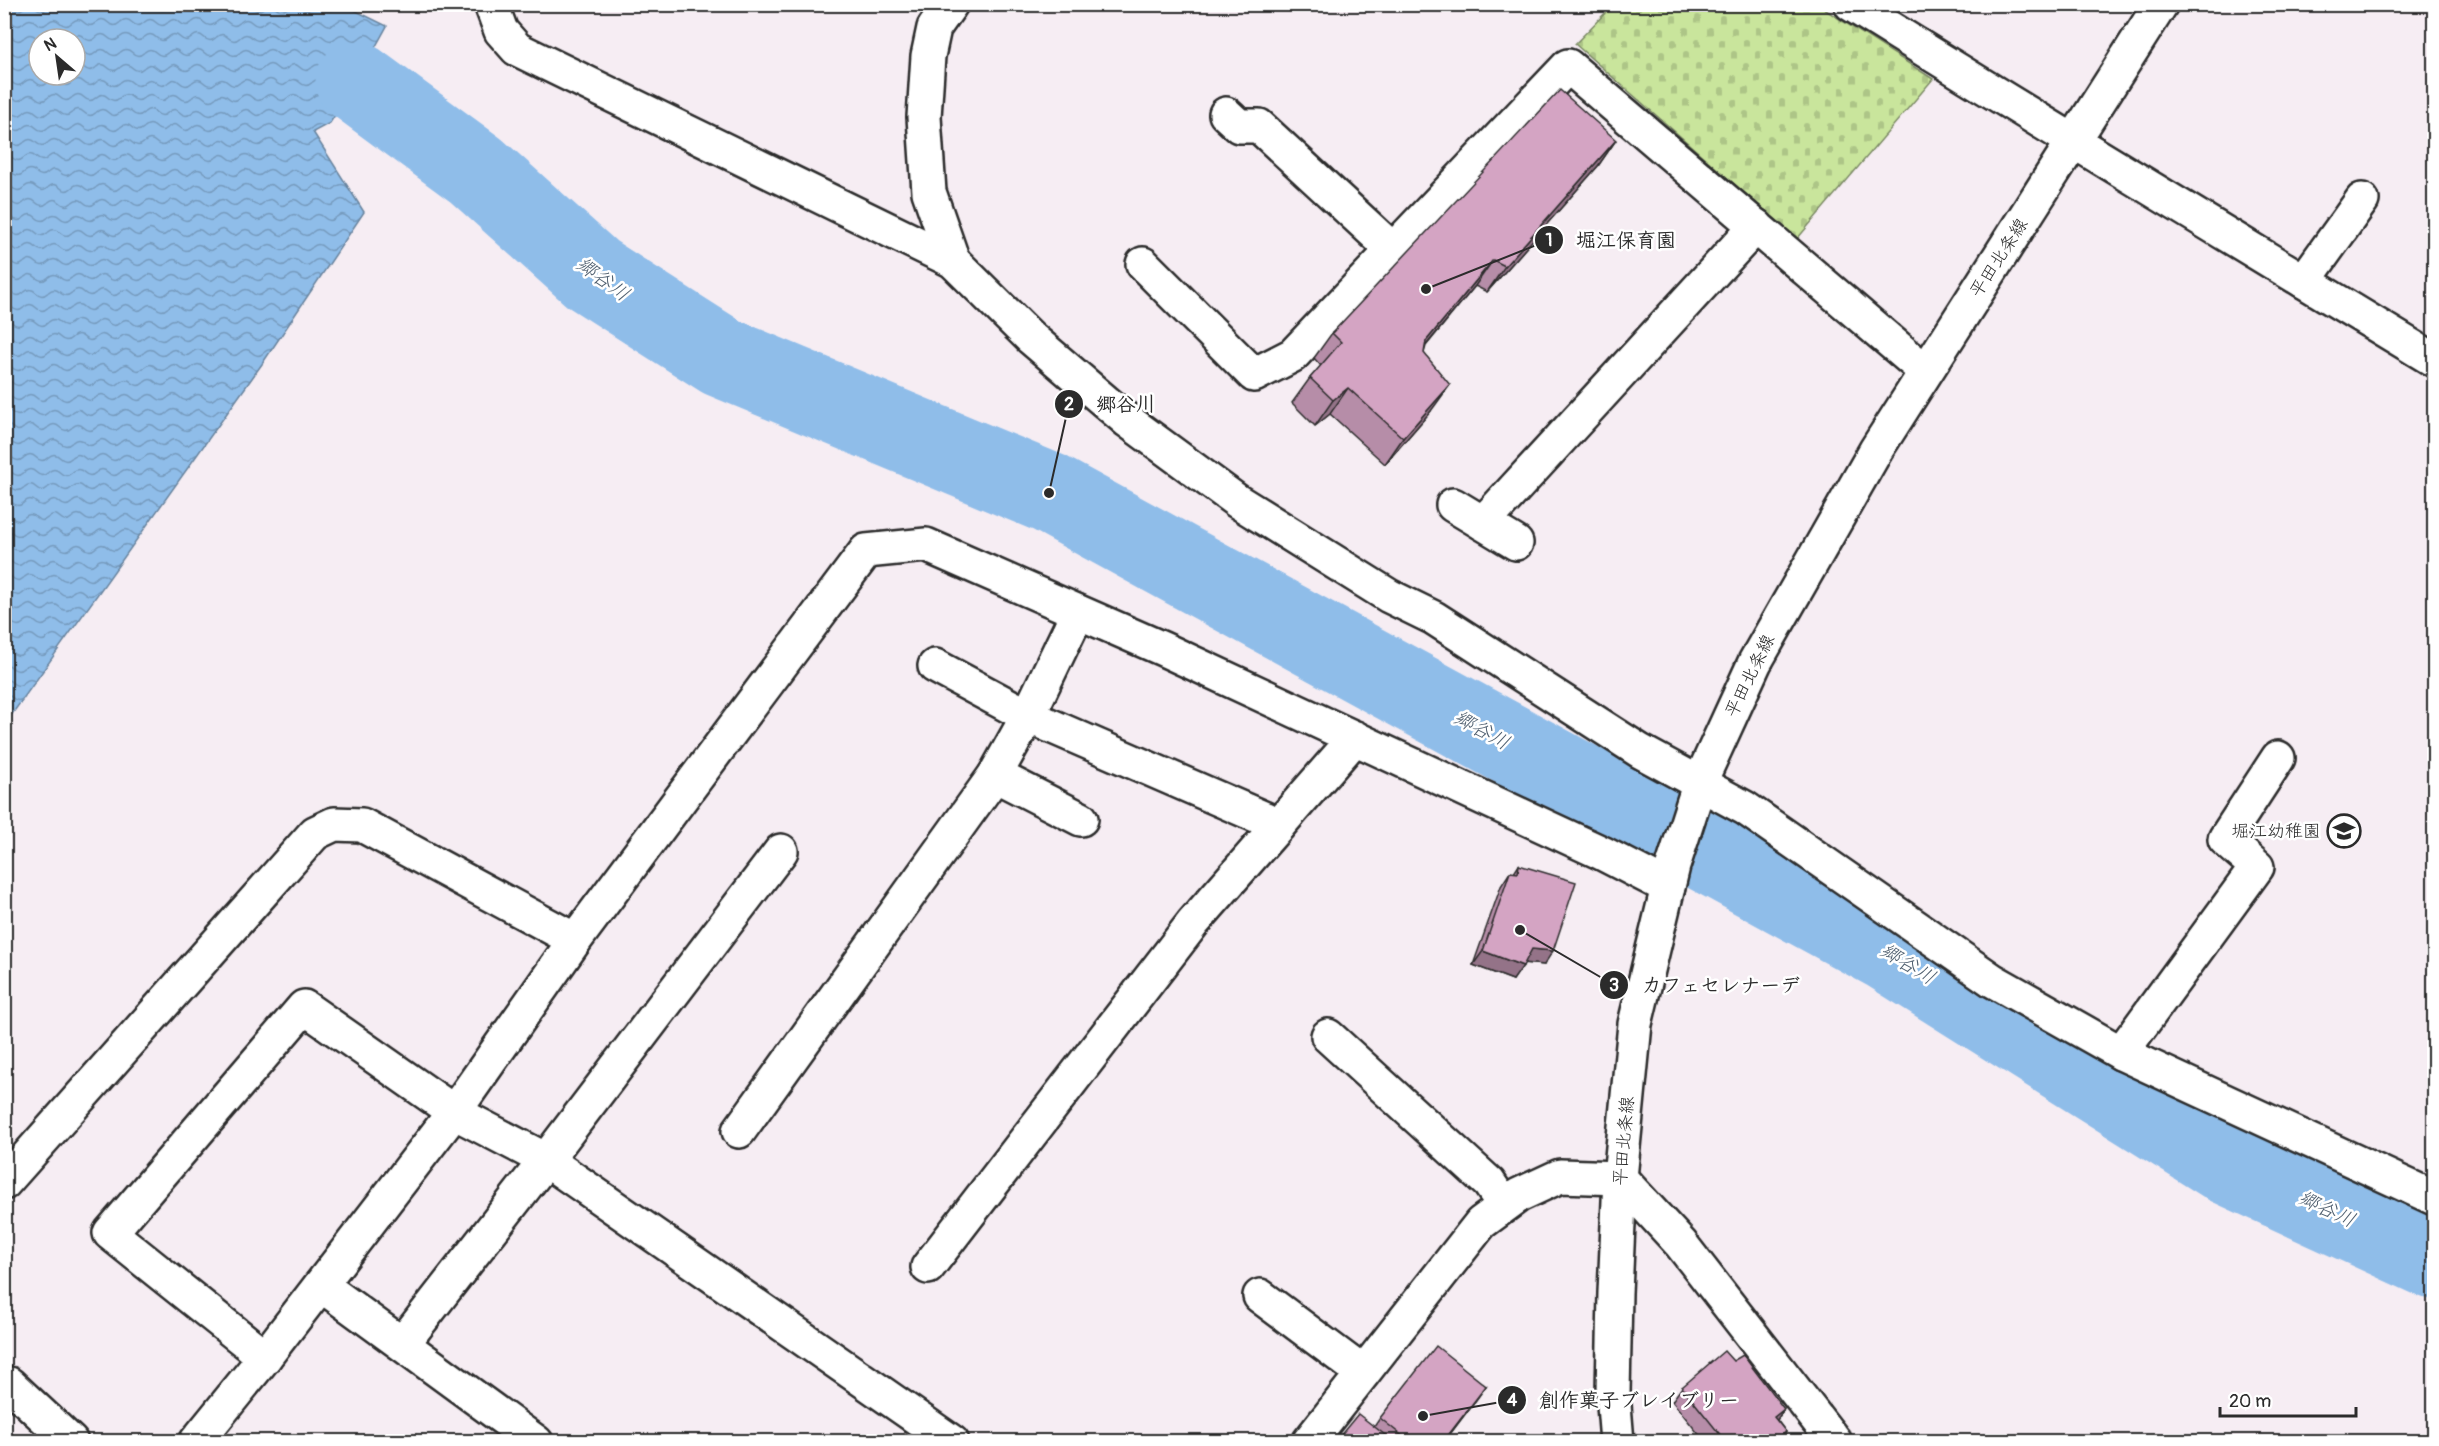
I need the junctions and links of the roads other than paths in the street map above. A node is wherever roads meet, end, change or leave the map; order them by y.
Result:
1 (491, 4) edge
2 (951, 4) edge
3 (1851, 4) edge
4 (2161, 4) edge
5 (1226, 114) dead end
6 (2073, 143) junction
7 (2362, 200) dead end
8 (1756, 226) junction
9 (1393, 250) junction
10 (953, 261) junction
11 (1143, 264) dead end
12 (2304, 281) junction
13 (2434, 360) edge
14 (1926, 371) junction
15 (1453, 505) dead end
16 (1483, 523) junction
17 (1516, 543) dead end
18 (1078, 612) junction
19 (935, 666) dead end
20 (1028, 716) junction
21 (1354, 738) junction
22 (2278, 758) dead end
23 (995, 775) junction
24 (1698, 788) junction
25 (1081, 819) dead end
26 (1279, 825) junction
27 (781, 851) dead end
28 (1671, 877) junction
29 (575, 940) junction
30 (1328, 1036) dead end
31 (2121, 1053) junction
32 (454, 1112) junction
33 (739, 1131) dead end
34 (546, 1160) junction
35 (1620, 1178) junction
36 (4, 1183) edge
37 (2434, 1198) edge
38 (1504, 1205) junction
39 (928, 1267) dead end
40 (321, 1285) junction
41 (1260, 1296) dead end
42 (403, 1343) junction
43 (265, 1357) junction
44 (1363, 1373) junction
45 (6, 1384) edge
46 (71, 1442) edge
47 (196, 1442) edge
48 (536, 1442) edge
49 (952, 1442) edge
50 (1309, 1442) edge
51 (1617, 1442) edge
52 (1835, 1442) edge

1 - 10 street
2 - 10 street
3 - 6 street
4 - 6 street, 平田北条線
5 - 9 street
6 - 12 street
6 - 14 street, 平田北条線
7 - 12 street
8 - 9 street
8 - 14 street
8 - 16 street
9 - 11 street
10 - 24 street
12 - 13 street
14 - 24 street, 平田北条線
15 - 16 street
16 - 17 street
18 - 20 street
18 - 21 street
18 - 29 street
19 - 20 street
20 - 23 street
20 - 26 street
21 - 26 street
21 - 28 street
22 - 31 street
23 - 25 street
23 - 33 street
24 - 28 street, 平田北条線
24 - 31 street
26 - 39 street
27 - 34 street
28 - 35 street, 平田北条線
29 - 32 street
29 - 36 street
30 - 38 street
31 - 37 street
32 - 34 street
32 - 40 street
32 - 43 street
34 - 42 street
34 - 49 street
35 - 38 street
35 - 51 street, 平田北条線
35 - 52 street
38 - 44 street
40 - 42 street
40 - 43 street
41 - 44 street
42 - 48 street
43 - 47 street
44 - 50 street
45 - 46 street

